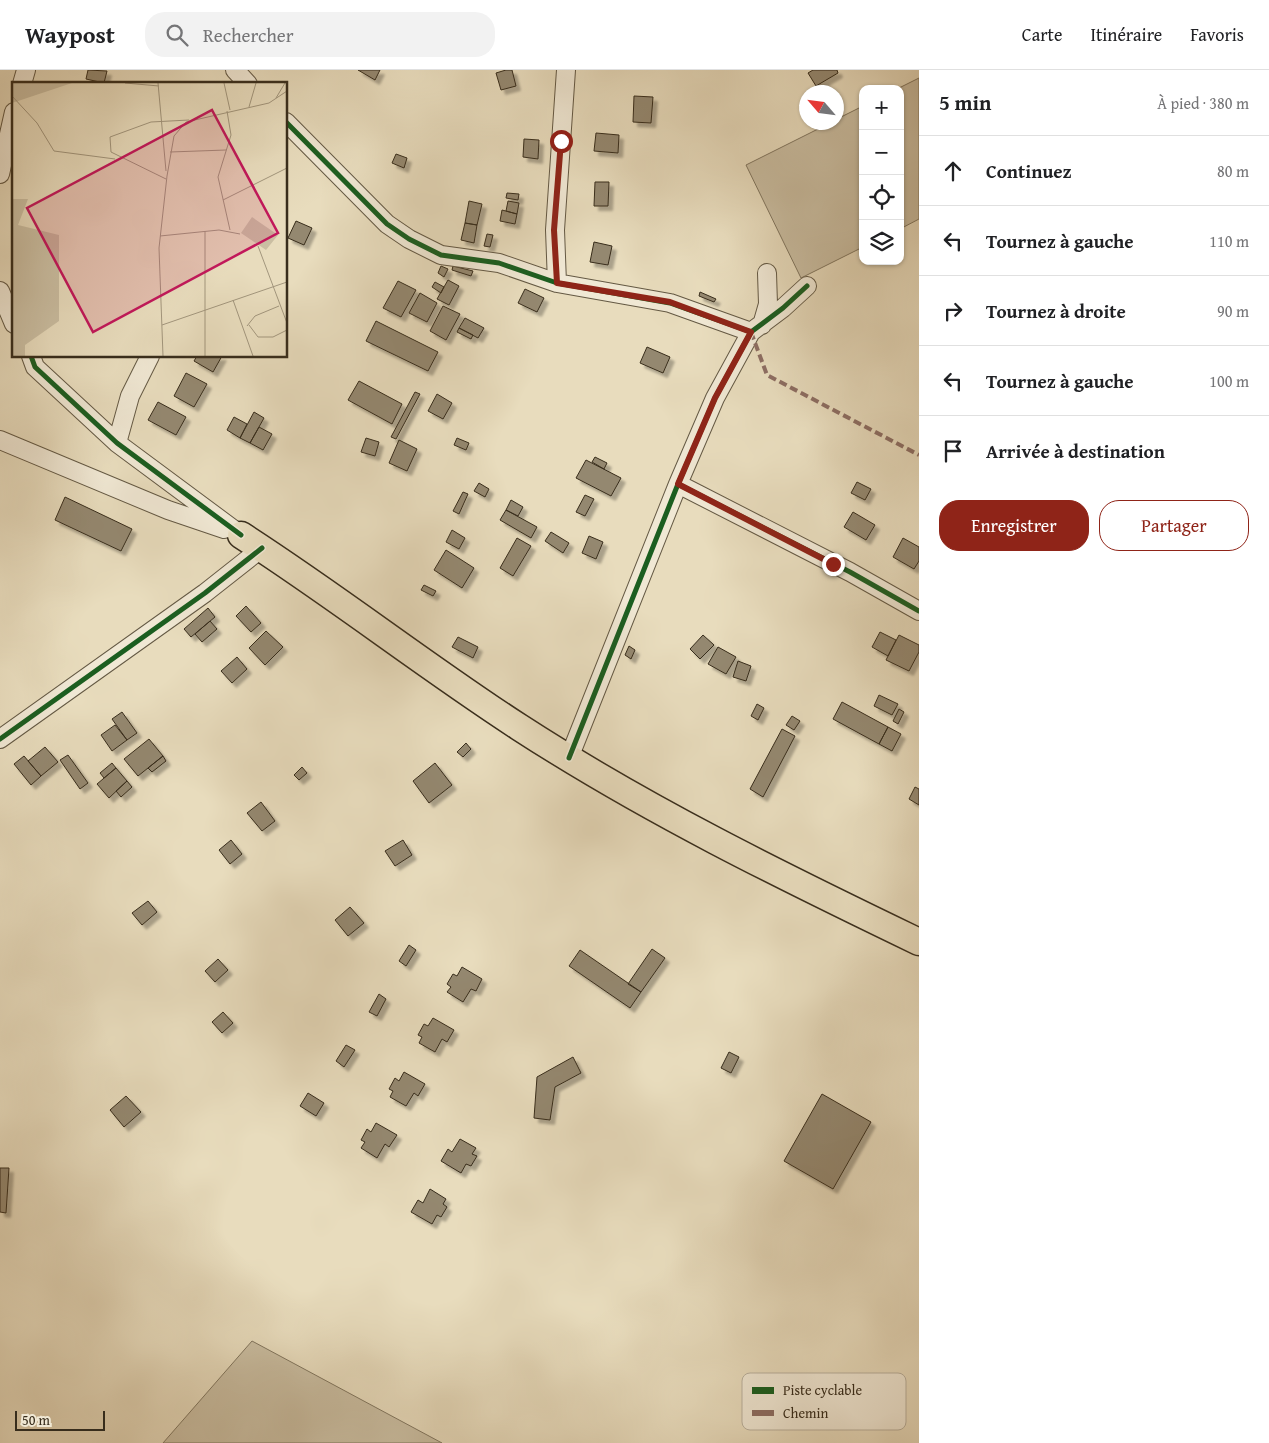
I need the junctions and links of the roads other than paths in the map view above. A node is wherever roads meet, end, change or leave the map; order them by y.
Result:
1 (235, 70) edge
2 (566, 70) edge
3 (246, 82) edge
4 (12, 121) edge
5 (288, 124) edge
6 (0, 174) edge
7 (767, 273) dead end
8 (557, 283) junction
9 (807, 286) dead end
10 (0, 291) edge
11 (12, 319) edge
12 (756, 329) junction
13 (32, 358) edge
14 (149, 358) edge
15 (0, 440) edge
16 (117, 443) junction
17 (678, 484) junction
18 (251, 542) junction
19 (919, 611) edge
20 (0, 739) edge
21 (569, 758) junction
22 (919, 942) edge

1 - 3 street
2 - 8 street
4 - 6 street
5 - 8 street
7 - 12 street
8 - 12 street
9 - 12 street
10 - 11 street
12 - 17 street
13 - 16 street
14 - 16 street
15 - 18 street
16 - 18 street
17 - 19 street
17 - 21 street
18 - 20 street
18 - 21 highway
21 - 22 highway

